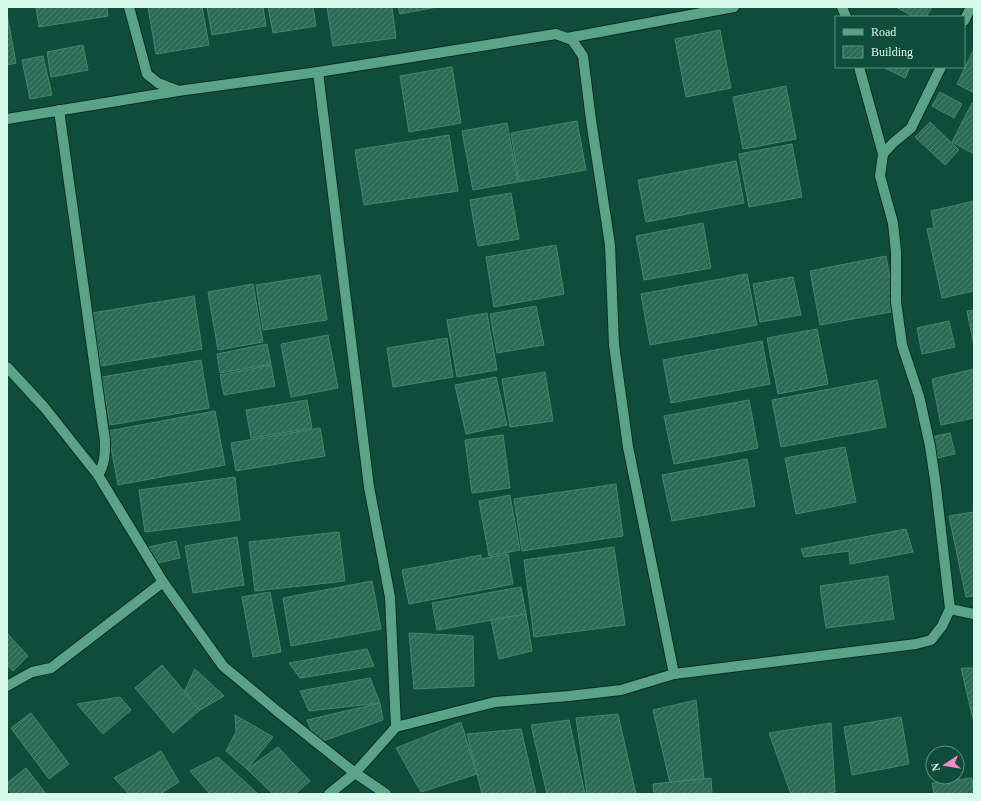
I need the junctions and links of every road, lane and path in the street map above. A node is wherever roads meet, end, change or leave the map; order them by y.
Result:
1 (129, 7) edge
2 (734, 7) edge
3 (971, 7) edge
4 (965, 18) edge
5 (567, 38) junction
6 (859, 68) edge
7 (940, 68) edge
8 (318, 72) junction
9 (178, 91) junction
10 (59, 110) junction
11 (7, 119) edge
12 (883, 154) junction
13 (7, 367) edge
14 (98, 475) junction
15 (163, 582) junction
16 (950, 609) junction
17 (974, 614) edge
18 (674, 674) junction
19 (7, 686) edge
20 (396, 727) junction
21 (355, 773) junction
22 (329, 794) edge
23 (386, 794) edge

1 - 9 street
2 - 5 street
3 - 4 street
5 - 8 street
5 - 18 street
6 - 12 street
7 - 12 street
8 - 9 street
8 - 20 street
9 - 10 street
10 - 11 street
10 - 14 street
12 - 16 street
13 - 14 street
14 - 15 street
15 - 19 street
15 - 21 street
16 - 17 street
16 - 18 street
18 - 20 street
20 - 21 street
21 - 22 street
21 - 23 street

